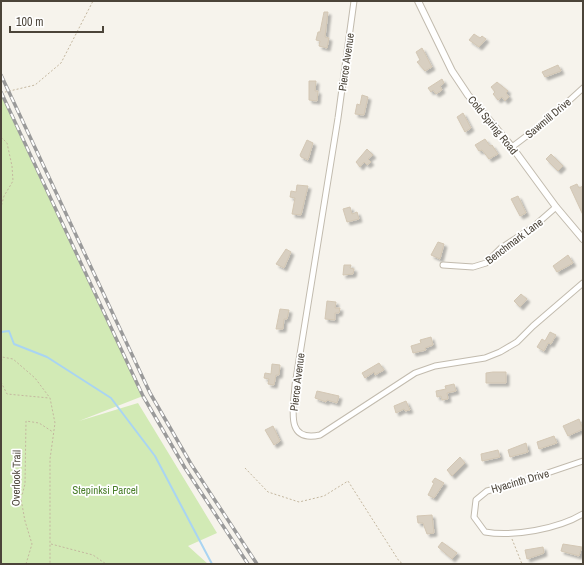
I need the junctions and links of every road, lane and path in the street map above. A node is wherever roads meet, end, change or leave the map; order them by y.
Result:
1 (93, 1) edge
2 (354, 1) edge
3 (418, 1) edge
4 (583, 88) edge
5 (1, 93) edge
6 (1, 137) edge
7 (512, 147) junction
8 (556, 206) junction
9 (1, 208) edge
10 (583, 239) edge
11 (443, 265) dead end
12 (583, 283) edge
13 (1, 354) edge
14 (2, 357) junction
15 (1, 364) edge
16 (1, 382) edge
17 (50, 398) junction
18 (54, 432) junction
19 (583, 461) edge
20 (245, 468) dead end
21 (583, 514) edge
22 (509, 533) junction
23 (50, 543) junction
24 (26, 564) edge
25 (50, 564) edge
26 (106, 564) edge
27 (403, 564) edge
28 (522, 564) edge

1 - 5 path
2 - 12 street, Pierce Avenue
3 - 7 street, Cold Spring Road
4 - 7 street, Sawmill Drive
6 - 9 path
7 - 8 street, Cold Spring Road
8 - 10 street, Cold Spring Road
8 - 11 street, Benchmark Lane
13 - 14 path
14 - 15 path
14 - 17 path
16 - 17 path
17 - 18 path
18 - 23 path
18 - 24 path, Overlook Trail
19 - 22 street, Hyacinth Drive
20 - 27 path
21 - 22 street, Hyacinth Drive
22 - 28 path
23 - 25 path
23 - 26 path

